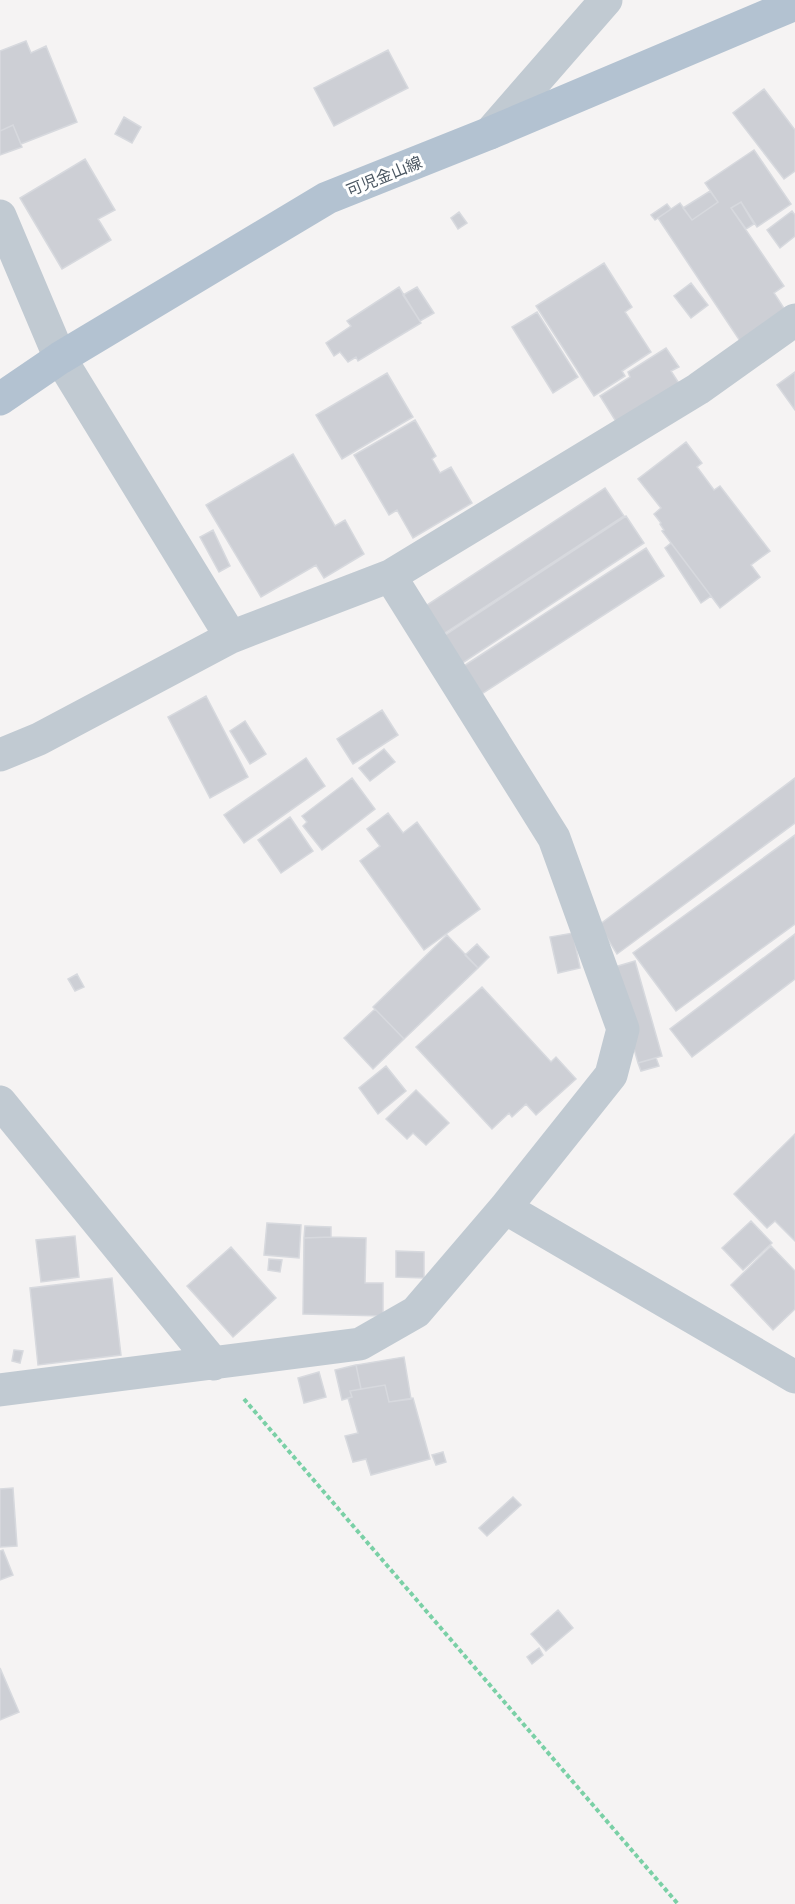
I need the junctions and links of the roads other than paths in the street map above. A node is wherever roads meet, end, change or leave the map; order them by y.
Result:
1 (606, 0) edge
2 (795, 4) edge
3 (490, 133) junction
4 (0, 216) edge
5 (795, 320) edge
6 (60, 358) junction
7 (0, 399) edge
8 (390, 576) junction
9 (231, 637) junction
10 (0, 755) edge
11 (0, 1102) edge
12 (504, 1208) junction
13 (214, 1364) junction
14 (795, 1377) edge
15 (0, 1390) edge

1 - 3 street
2 - 3 main road, 可児金山線
3 - 6 main road, 可児金山線
4 - 6 street
5 - 8 street
6 - 7 main road, 可児金山線
6 - 9 street
8 - 9 street
8 - 12 street
9 - 10 street
11 - 13 street
12 - 13 street
12 - 14 street
13 - 15 street

